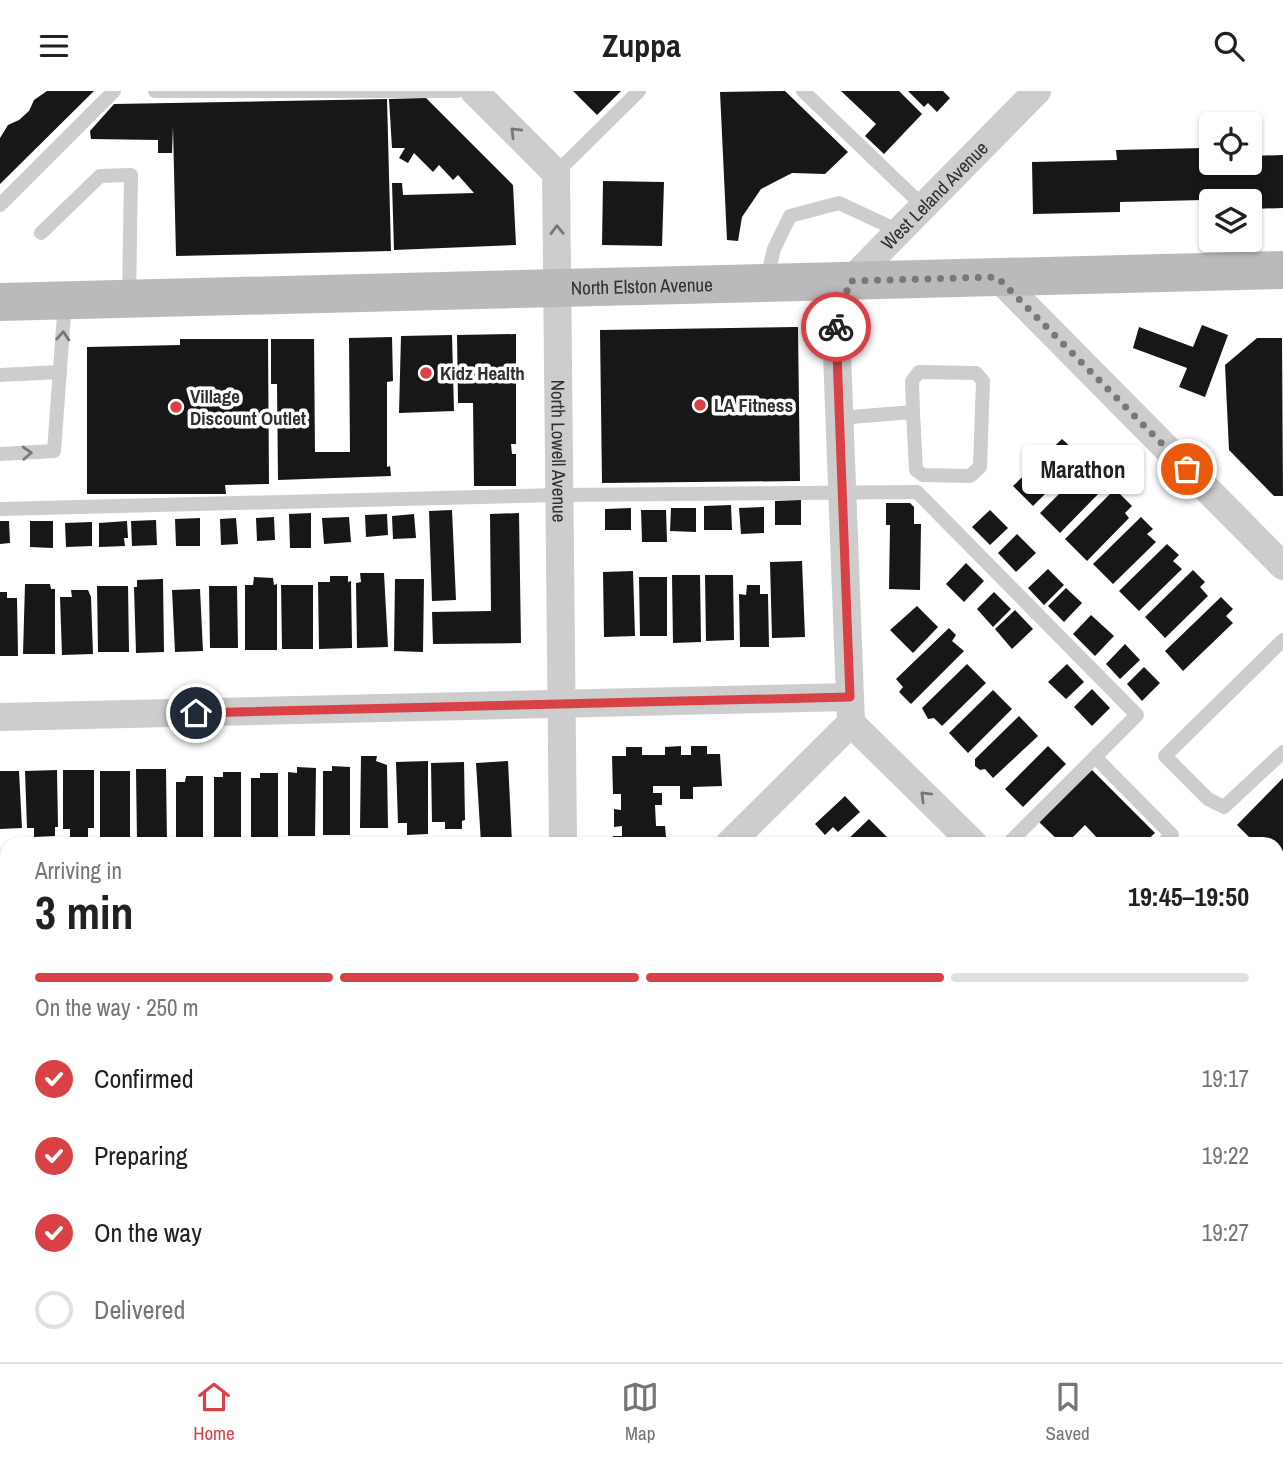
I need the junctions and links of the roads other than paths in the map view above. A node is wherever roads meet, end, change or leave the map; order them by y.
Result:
1 (114, 91) edge
2 (155, 91) edge
3 (457, 91) edge
4 (474, 91) edge
5 (639, 91) edge
6 (803, 91) edge
7 (1037, 91) edge
8 (556, 173) junction
9 (0, 205) edge
10 (923, 207) junction
11 (900, 231) junction
12 (41, 233) dead end
13 (1283, 270) edge
14 (997, 277) junction
15 (850, 281) junction
16 (766, 283) junction
17 (558, 288) junction
18 (4, 294) edge
19 (129, 299) junction
20 (66, 300) junction
21 (60, 372) junction
22 (0, 375) edge
23 (913, 412) junction
24 (839, 418) junction
25 (0, 454) edge
26 (842, 492) junction
27 (559, 495) junction
28 (0, 509) edge
29 (1283, 566) edge
30 (1283, 640) edge
31 (563, 706) junction
32 (850, 710) junction
33 (0, 717) edge
34 (1283, 752) edge
35 (1095, 757) junction
36 (563, 837) edge
37 (735, 837) edge
38 (967, 837) edge
39 (1015, 837) edge
40 (1170, 837) edge

1 - 9 lane
2 - 3 lane
8 -> 4 street
5 - 8 lane
6 - 10 lane
7 - 10 street, West Leland Avenue
17 -> 8 street, North Lowell Avenue
10 - 11 street, West Leland Avenue
11 - 15 street, West Leland Avenue
11 - 16 lane
12 - 19 lane
13 - 14 main road, North Elston Avenue
14 - 15 main road, North Elston Avenue
14 - 29 street
15 - 16 main road, North Elston Avenue
15 - 24 street, West Leland Avenue
16 - 17 main road, North Elston Avenue
17 - 19 main road, North Elston Avenue
17 - 27 street, North Lowell Avenue
18 - 20 main road, North Elston Avenue
19 - 20 main road, North Elston Avenue
21 -> 20 lane
21 - 22 lane
25 -> 21 lane
23 - 23 lane
23 - 24 lane
24 - 26 street, West Leland Avenue
26 - 27 lane
26 - 32 street, West Leland Avenue
26 - 35 lane
27 - 28 lane
27 - 31 street, North Lowell Avenue
30 - 34 lane
31 - 32 street
31 - 33 street
31 - 36 street, North Lowell Avenue
32 - 37 street
38 -> 32 street
35 - 39 lane
35 - 40 lane

